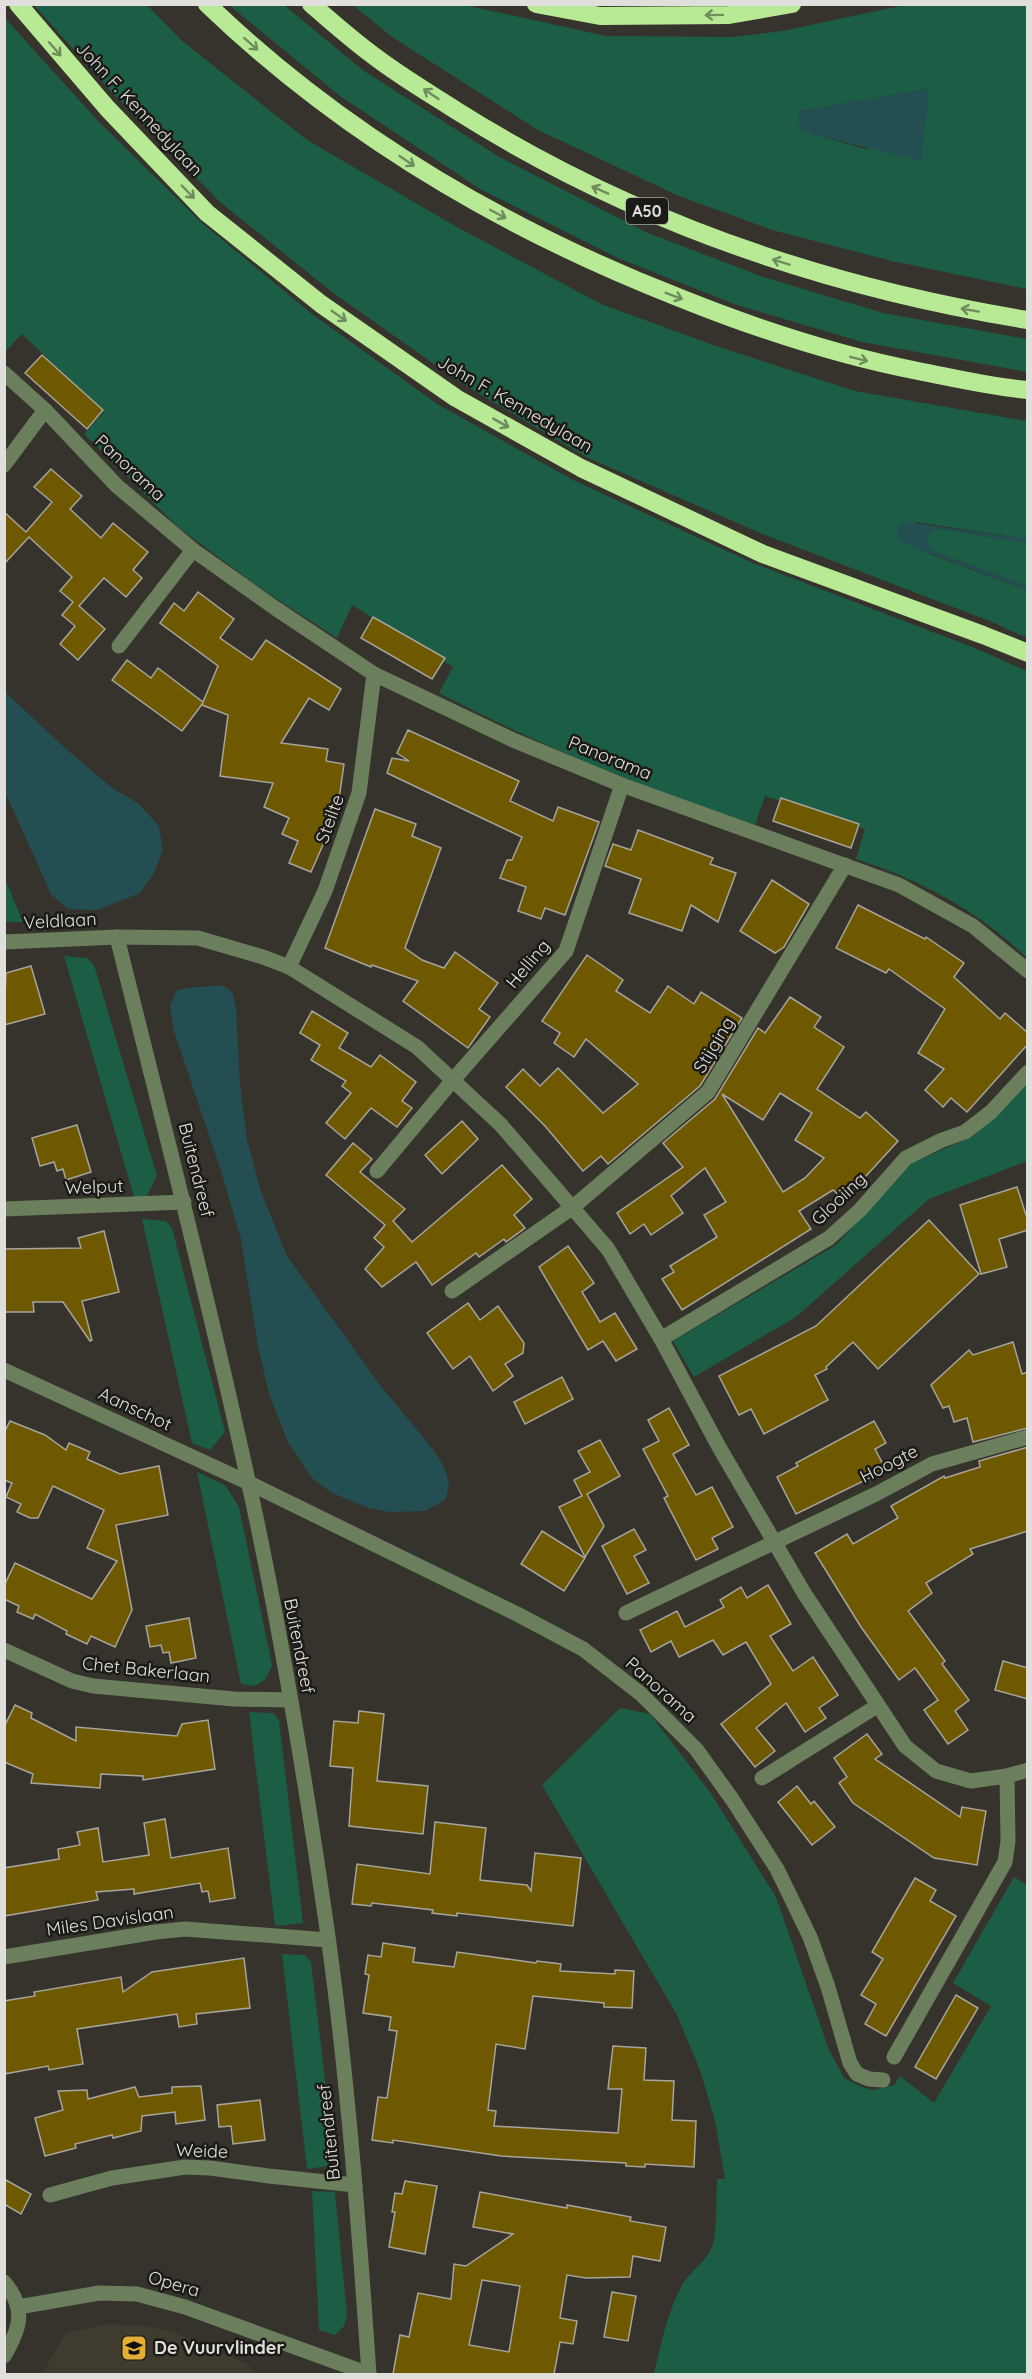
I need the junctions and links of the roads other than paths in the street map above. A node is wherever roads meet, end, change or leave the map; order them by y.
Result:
1 (18, 4) edge
2 (207, 4) edge
3 (311, 4) edge
4 (536, 4) edge
5 (792, 4) edge
6 (1028, 320) edge
7 (4, 373) edge
8 (1028, 390) edge
9 (45, 410) junction
10 (4, 465) edge
11 (193, 550) junction
12 (119, 646) dead end
13 (1028, 653) edge
14 (374, 674) junction
15 (622, 785) junction
16 (844, 865) junction
17 (117, 937) junction
18 (4, 942) edge
19 (289, 967) junction
20 (1028, 971) edge
21 (1028, 1072) edge
22 (453, 1080) junction
23 (377, 1171) dead end
24 (184, 1202) junction
25 (573, 1207) junction
26 (4, 1209) edge
27 (452, 1291) dead end
28 (661, 1339) junction
29 (4, 1370) edge
30 (1028, 1437) edge
31 (249, 1483) junction
32 (774, 1541) junction
33 (626, 1613) dead end
34 (4, 1650) edge
35 (290, 1700) junction
36 (877, 1706) junction
37 (1028, 1770) edge
38 (1007, 1776) junction
39 (762, 1778) dead end
40 (328, 1940) junction
41 (4, 1957) edge
42 (894, 2057) dead end
43 (883, 2080) dead end
44 (354, 2185) junction
45 (50, 2195) dead end
46 (4, 2282) edge
47 (18, 2307) junction
48 (4, 2356) edge
49 (369, 2374) edge

1 -> 13 highway, John F. Kennedylaan
2 -> 8 highway
6 -> 3 highway, A50
5 -> 4 highway
7 - 9 street, Panorama
9 - 10 street
9 - 11 street, Panorama
11 - 12 street
11 - 14 street, Panorama
14 - 15 street, Panorama
14 - 19 street, Steilte
15 - 16 street, Panorama
15 - 22 street, Helling
16 - 20 street, Panorama
16 - 25 street, Stijging
17 - 18 street, Veldlaan
17 - 19 street
17 - 24 street, Buitendreef
19 - 22 street
21 - 28 street, Glooiing
22 - 23 street
22 - 25 street
24 - 26 street, Welput
24 - 31 street, Buitendreef
25 - 27 street
25 - 28 street
28 - 32 street
29 - 31 street, Aanschot
30 - 32 street, Hoogte
31 - 35 street, Buitendreef
31 - 43 street, Panorama
32 - 33 street
32 - 36 street
34 - 35 street, Chet Bakerlaan
35 - 40 street, Buitendreef
36 - 38 street
36 - 39 street
37 - 38 street
38 - 42 street
40 - 41 street, Miles Davislaan
40 - 44 street, Buitendreef
44 - 45 street, Weide
44 - 49 street, Buitendreef
46 - 47 street
47 - 48 street
47 - 49 street, Opera

